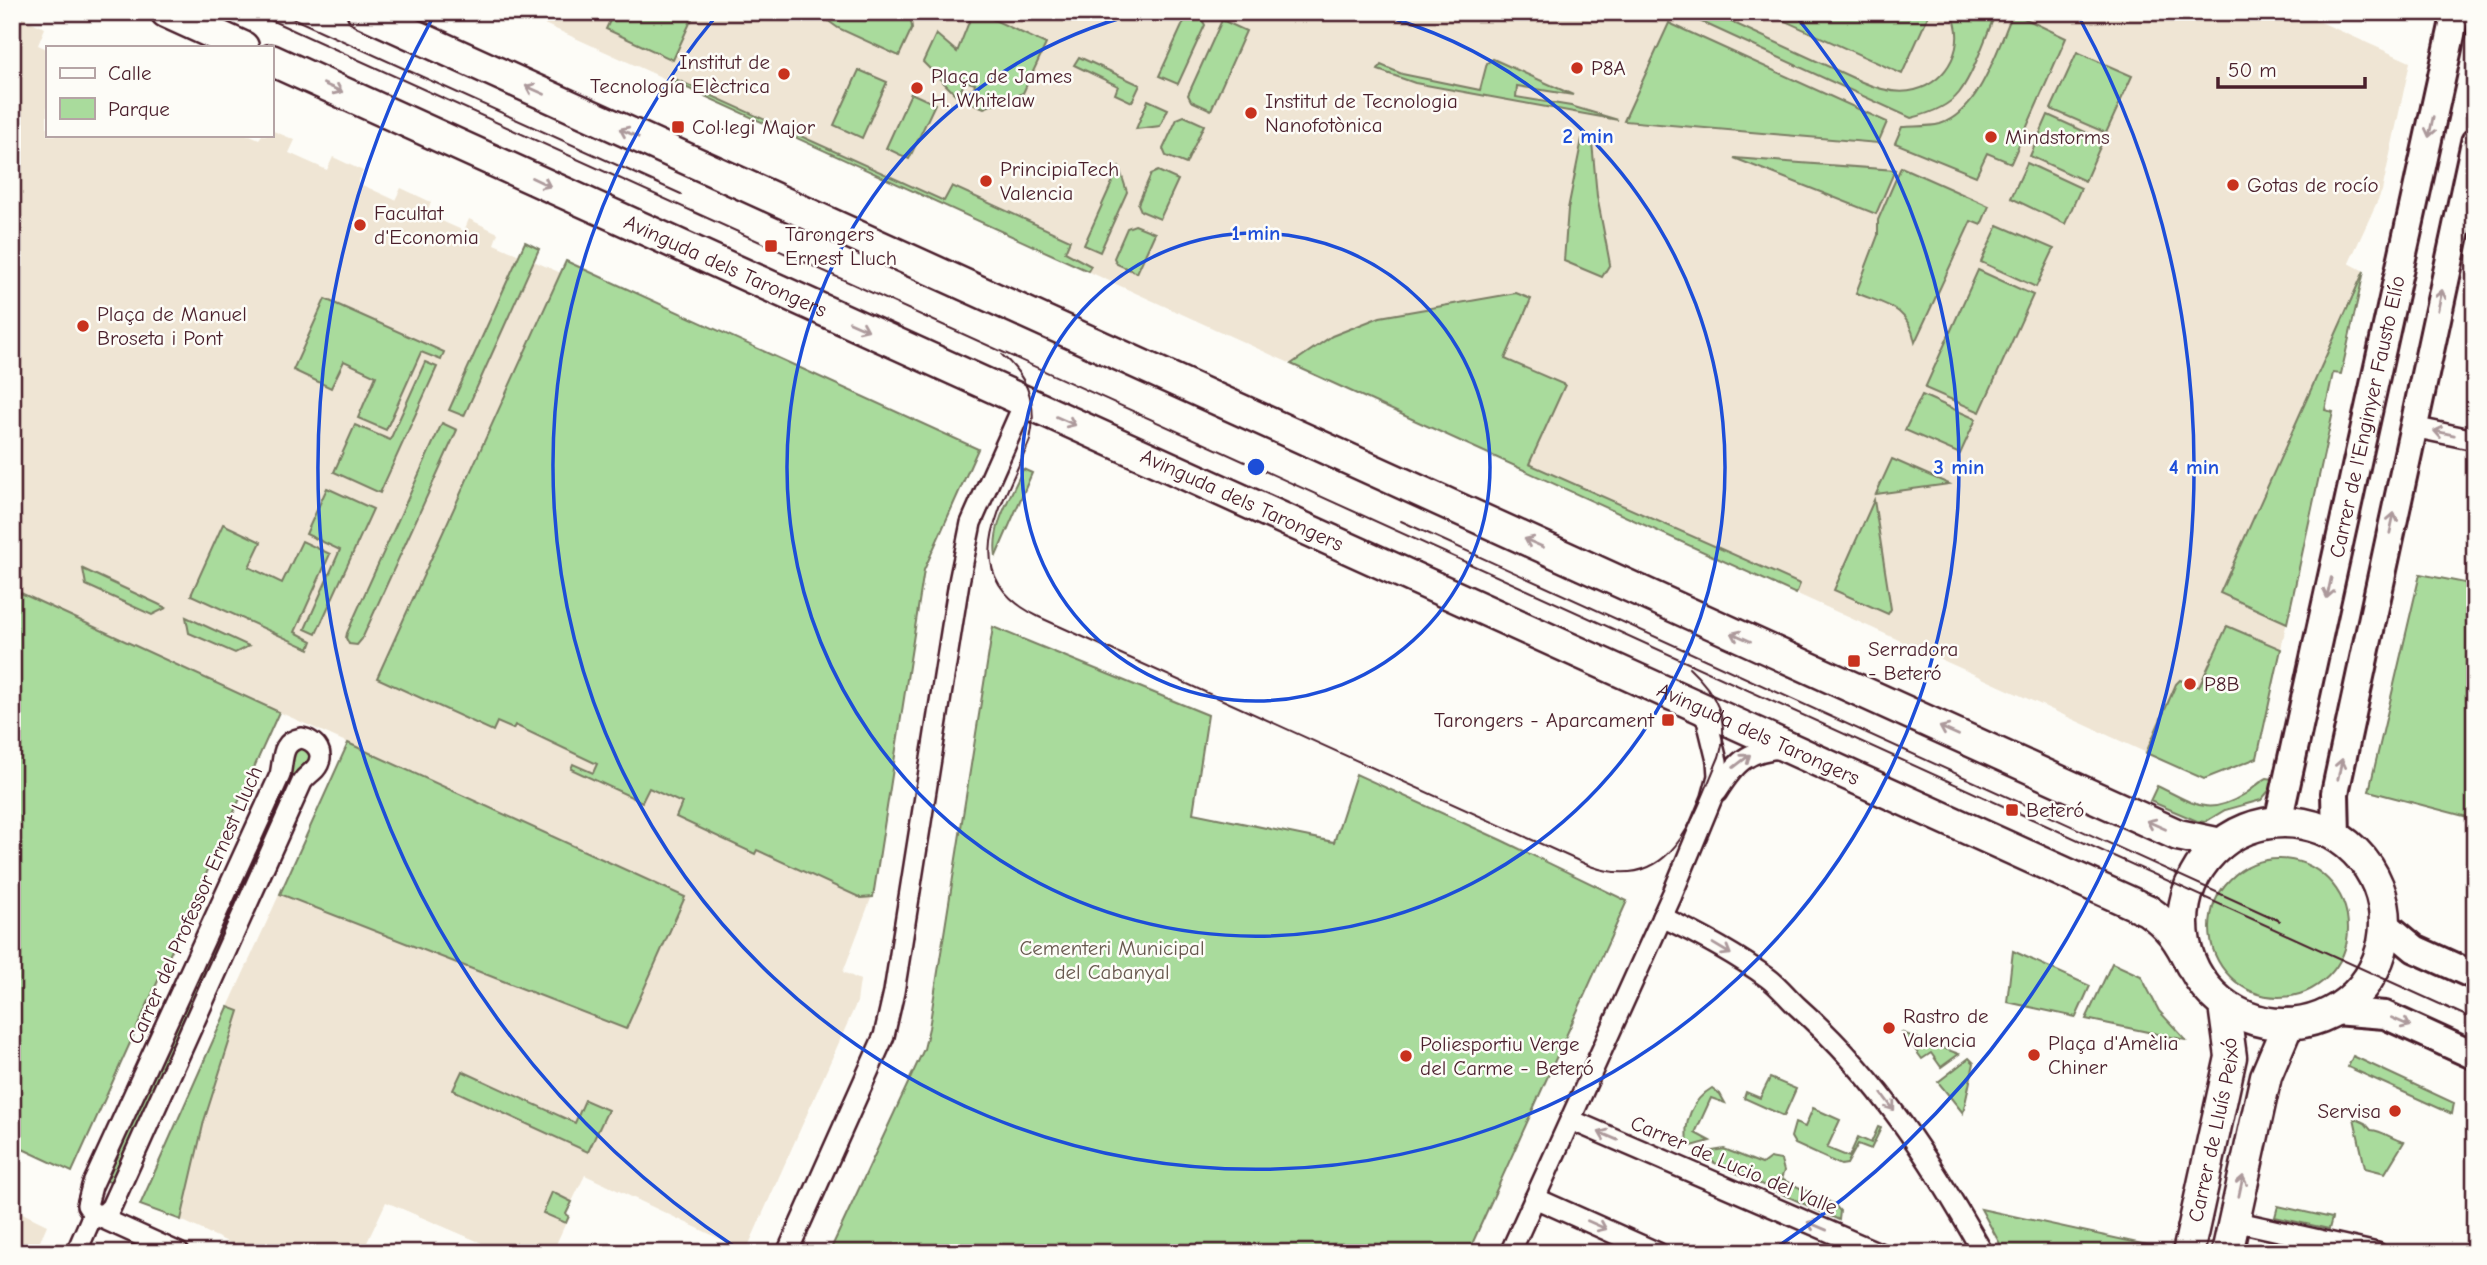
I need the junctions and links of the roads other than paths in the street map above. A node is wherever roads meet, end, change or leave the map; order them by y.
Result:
1 (166, 12) edge
2 (363, 12) edge
3 (2456, 12) edge
4 (241, 46) edge
5 (273, 61) edge
6 (2475, 142) edge
7 (1025, 401) junction
8 (2413, 427) junction
9 (2475, 440) edge
10 (1698, 708) junction
11 (1787, 747) junction
12 (1712, 798) junction
13 (2278, 822) junction
14 (2336, 837) junction
15 (2221, 844) junction
16 (1662, 917) junction
17 (2385, 924) junction
18 (2191, 965) junction
19 (2475, 976) edge
20 (2224, 1005) junction
21 (2334, 1011) junction
22 (2288, 1024) junction
23 (2475, 1056) edge
24 (1571, 1120) junction
25 (1535, 1198) junction
26 (93, 1214) junction
27 (2234, 1221) junction
28 (1971, 1231) junction
29 (76, 1253) edge
30 (178, 1253) edge
31 (787, 1253) edge
32 (1510, 1253) edge
33 (1658, 1253) edge
34 (1880, 1253) edge
35 (1969, 1253) edge
36 (1983, 1253) edge
37 (2188, 1253) edge
38 (2227, 1253) edge
39 (2376, 1253) edge

1 - 4 main road
15 -> 2 main road
3 -> 13 main road, Carrer de l'Enginyer Fausto Elío
5 -> 7 main road, Avinguda dels Tarongers
8 -> 6 main road
7 -> 10 main road, Avinguda dels Tarongers
7 - 31 street
9 -> 8 street
14 -> 8 main road
10 - 11 main road, Avinguda dels Tarongers
10 - 12 street
12 -> 11 street
11 - 18 main road, Avinguda dels Tarongers
12 - 16 street
13 - 14 main road
13 - 15 main road
14 - 17 main road
15 - 18 main road
16 - 24 street
16 -> 28 street
17 - 19 main road
17 - 21 main road
18 - 20 main road
20 - 22 main road
20 - 37 main road, Carrer de Lluís Peixó
21 - 22 main road
21 -> 23 main road
27 -> 22 main road, Carrer de Lluís Peixó
24 - 25 street
34 -> 24 street, Carrer de Lucio del Valle
25 - 32 street
25 -> 33 street
26 - 26 street, Carrer del Professor Ernest Lluch
26 - 29 street, Carrer del Professor Ernest Lluch
26 - 30 street
27 - 38 main road, Carrer de Lluís Peixó
27 - 39 street
28 - 35 street
28 - 36 street

